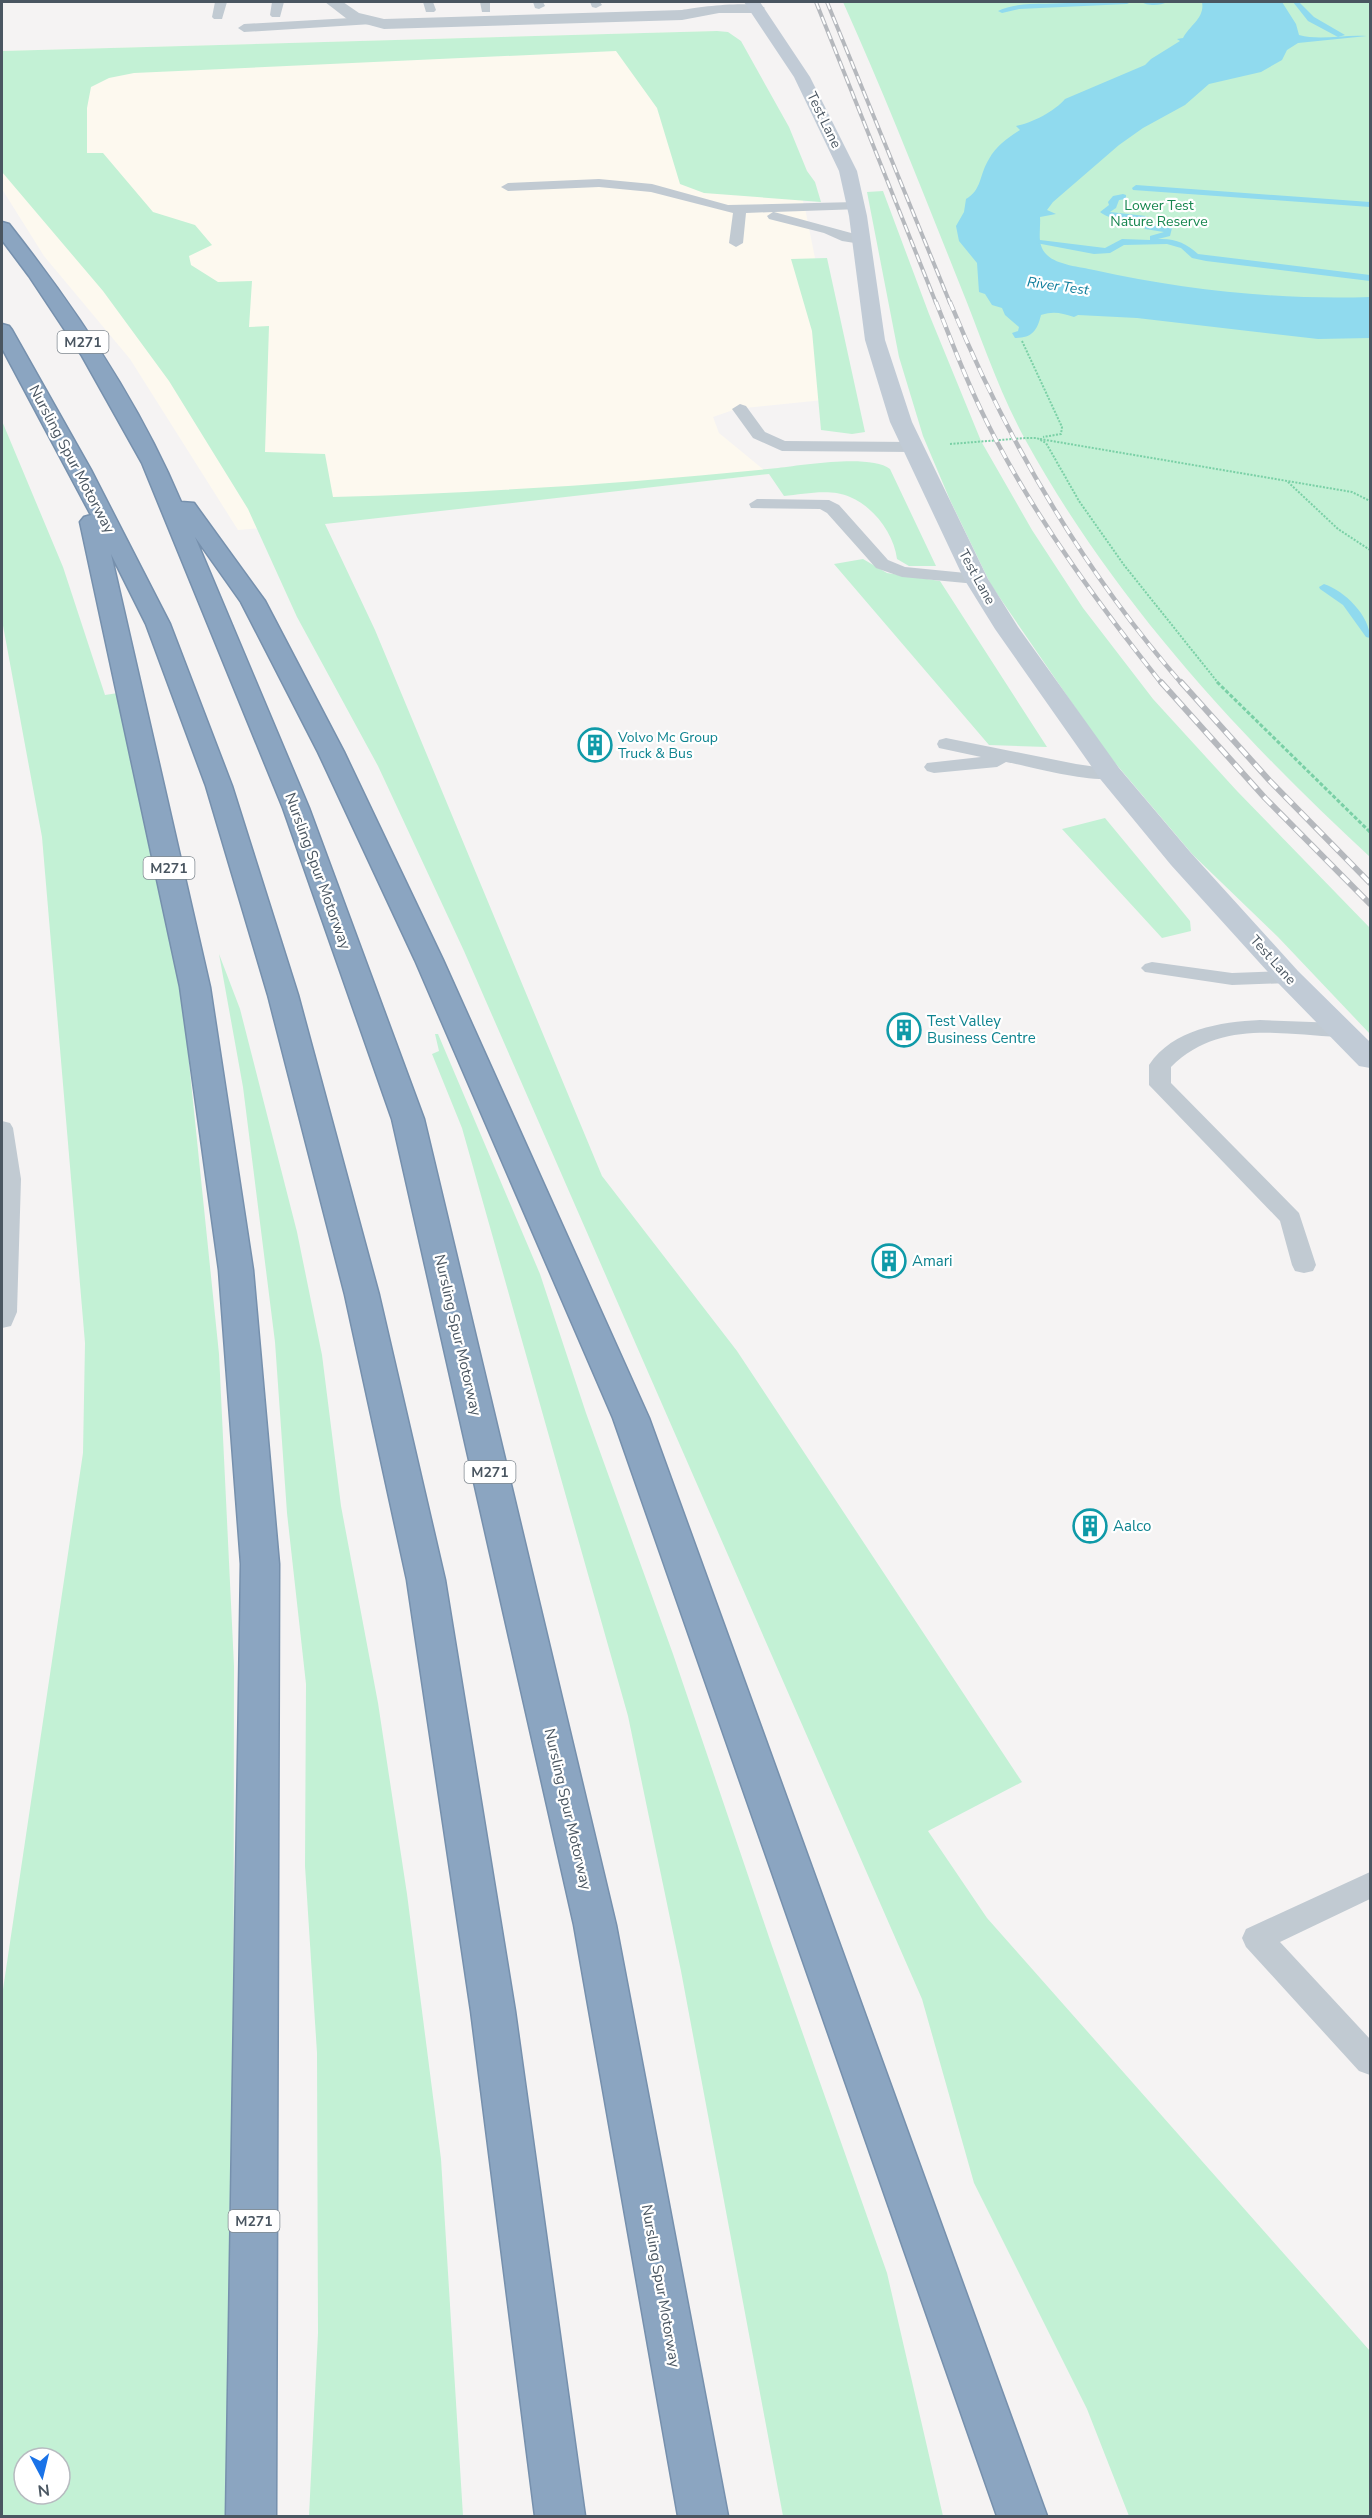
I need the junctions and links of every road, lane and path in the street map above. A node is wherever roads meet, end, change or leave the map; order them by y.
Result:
1 (221, 2) edge
2 (278, 2) edge
3 (333, 2) edge
4 (755, 5) edge
5 (276, 15) dead end
6 (682, 15) junction
7 (218, 17) dead end
8 (368, 21) junction
9 (768, 26) junction
10 (244, 28) dead end
11 (508, 187) dead end
12 (856, 206) junction
13 (746, 209) junction
14 (2, 228) edge
15 (861, 240) junction
16 (736, 243) dead end
17 (2, 330) edge
18 (1022, 341) dead end
19 (740, 409) dead end
20 (1037, 438) junction
21 (913, 447) junction
22 (153, 463) junction
23 (80, 470) junction
24 (1288, 481) junction
25 (1371, 501) edge
26 (757, 504) dead end
27 (1371, 550) edge
28 (976, 579) junction
29 (946, 744) dead end
30 (1026, 759) junction
31 (934, 767) dead end
32 (1110, 774) junction
33 (1371, 832) edge
34 (1152, 968) dead end
35 (1288, 977) junction
36 (1339, 1030) junction
37 (1371, 1059) edge
38 (2, 1128) edge
39 (1304, 1265) dead end
40 (2, 1320) edge
41 (1371, 1885) edge
42 (1371, 2061) edge
43 (251, 2517) edge
44 (560, 2517) edge
45 (703, 2517) edge
46 (1022, 2517) edge

1 - 7 lane
2 - 5 lane
3 - 8 street
4 - 6 street
4 - 9 street, Test Lane
6 - 8 street
6 - 9 street
8 - 10 lane
9 - 12 street, Test Lane
11 - 13 lane
12 - 13 lane
12 - 15 street, Test Lane
13 - 15 lane
13 - 16 lane
14 - 22 highway, Nursling Spur Motorway / M271
15 - 21 street, Test Lane
17 - 23 highway, Nursling Spur Motorway / M271
18 - 20 path
19 - 21 lane
20 - 21 path
20 - 24 path
20 - 33 path
21 - 28 street, Test Lane
22 - 45 highway, Nursling Spur Motorway / M271
22 - 46 highway, M271
23 - 43 highway, M271
23 - 44 highway, Nursling Spur Motorway / M271
24 - 25 path
24 - 27 path
26 - 28 lane
28 - 32 street, Test Lane
29 - 30 lane
30 - 31 lane
30 - 32 lane
32 - 35 street, Test Lane
34 - 35 lane
35 - 36 street, Test Lane
36 - 37 street, Test Lane
36 - 39 lane
38 - 40 lane
41 - 42 lane

